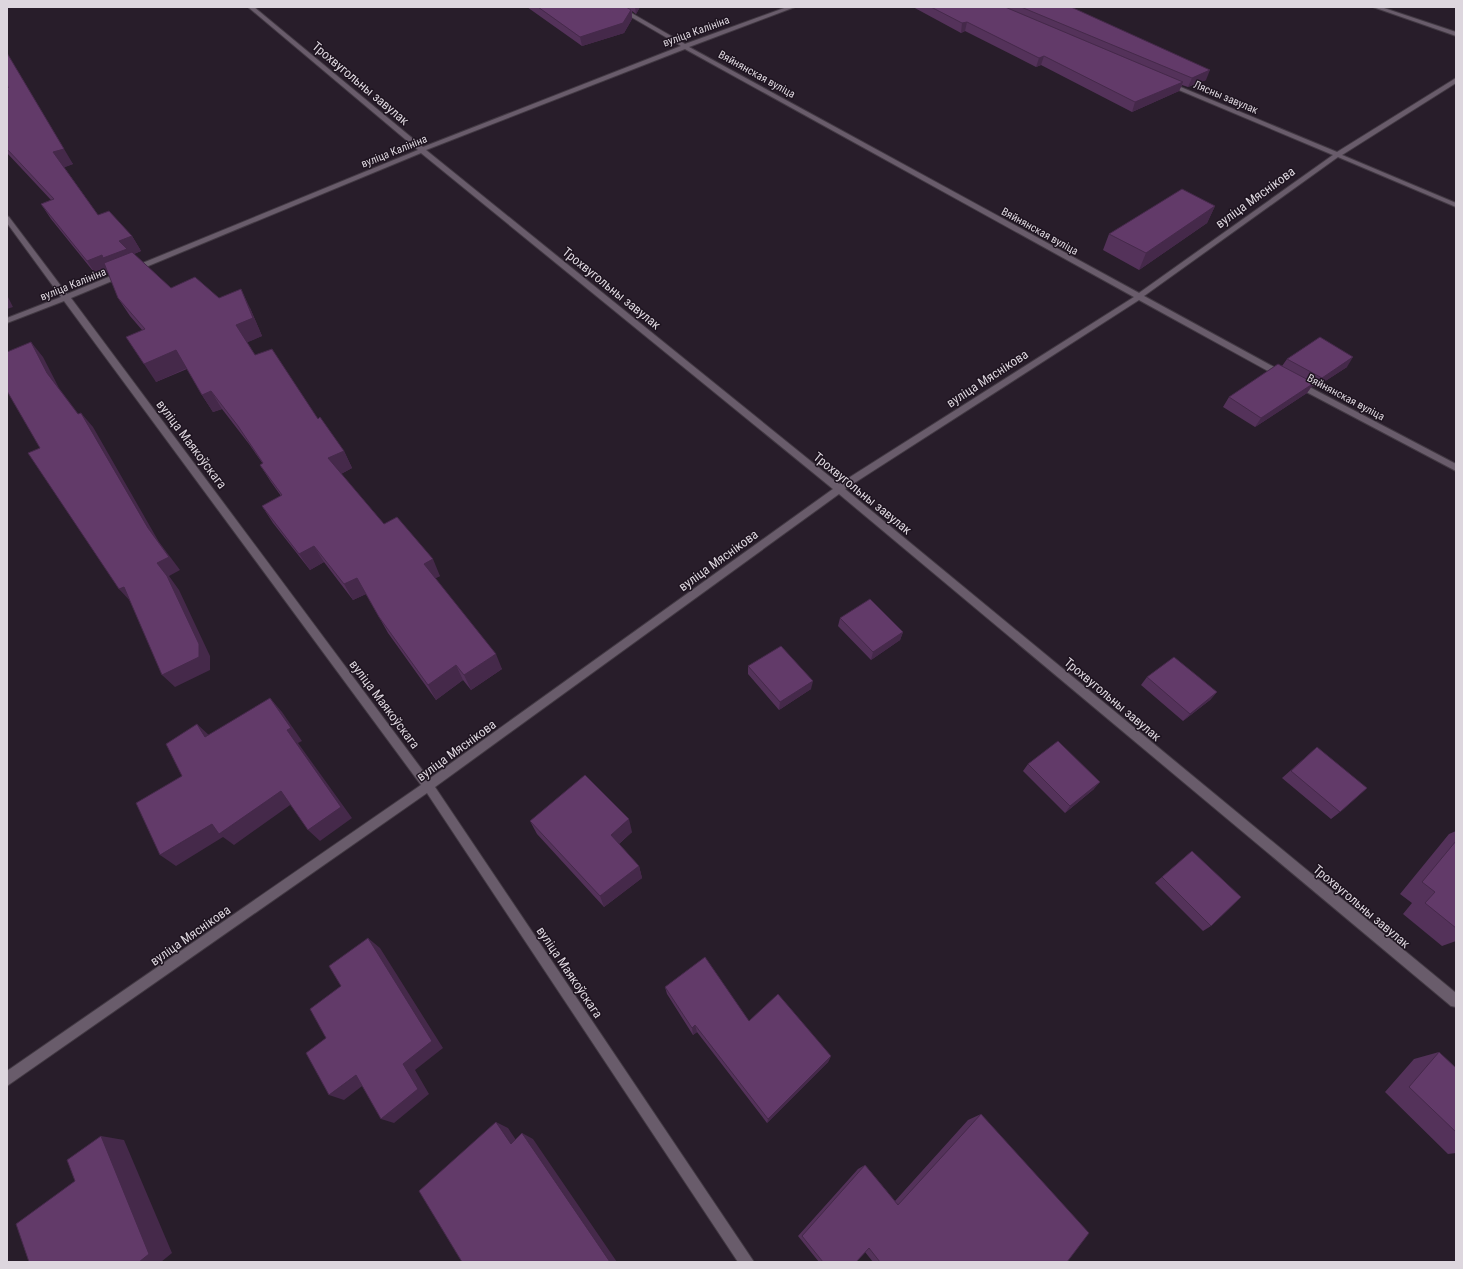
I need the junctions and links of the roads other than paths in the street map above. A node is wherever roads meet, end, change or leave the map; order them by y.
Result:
1 (251, 7) edge
2 (617, 7) edge
3 (792, 7) edge
4 (1376, 7) edge
5 (1456, 34) edge
6 (684, 46) junction
7 (1456, 80) edge
8 (1163, 81) edge
9 (422, 150) junction
10 (1337, 155) junction
11 (1456, 205) edge
12 (7, 218) edge
13 (1138, 297) junction
14 (65, 298) junction
15 (7, 320) edge
16 (1456, 468) edge
17 (839, 489) junction
18 (428, 786) junction
19 (1456, 1001) edge
20 (7, 1079) edge
21 (747, 1262) edge

1 - 9 street, Трохвугольны завулак
2 - 6 street, Вяйнянская вуліца
3 - 6 street, вуліца Калініна
4 - 5 street
6 - 9 street, вуліца Калініна
6 - 13 street, Вяйнянская вуліца
7 - 10 street, вуліца Мяснікова
8 - 10 street, Лясны завулак
9 - 14 street, вуліца Калініна
9 - 17 street, Трохвугольны завулак
10 - 11 street, Лясны завулак
10 - 13 street, вуліца Мяснікова
12 - 14 street, вуліца Маякоўскага
13 - 16 street, Вяйнянская вуліца
13 - 17 street, вуліца Мяснікова
14 - 15 street, вуліца Калініна
14 - 18 street, вуліца Маякоўскага
17 - 18 street, вуліца Мяснікова
17 - 19 street, Трохвугольны завулак
18 - 20 street, вуліца Мяснікова
18 - 21 street, вуліца Маякоўскага

